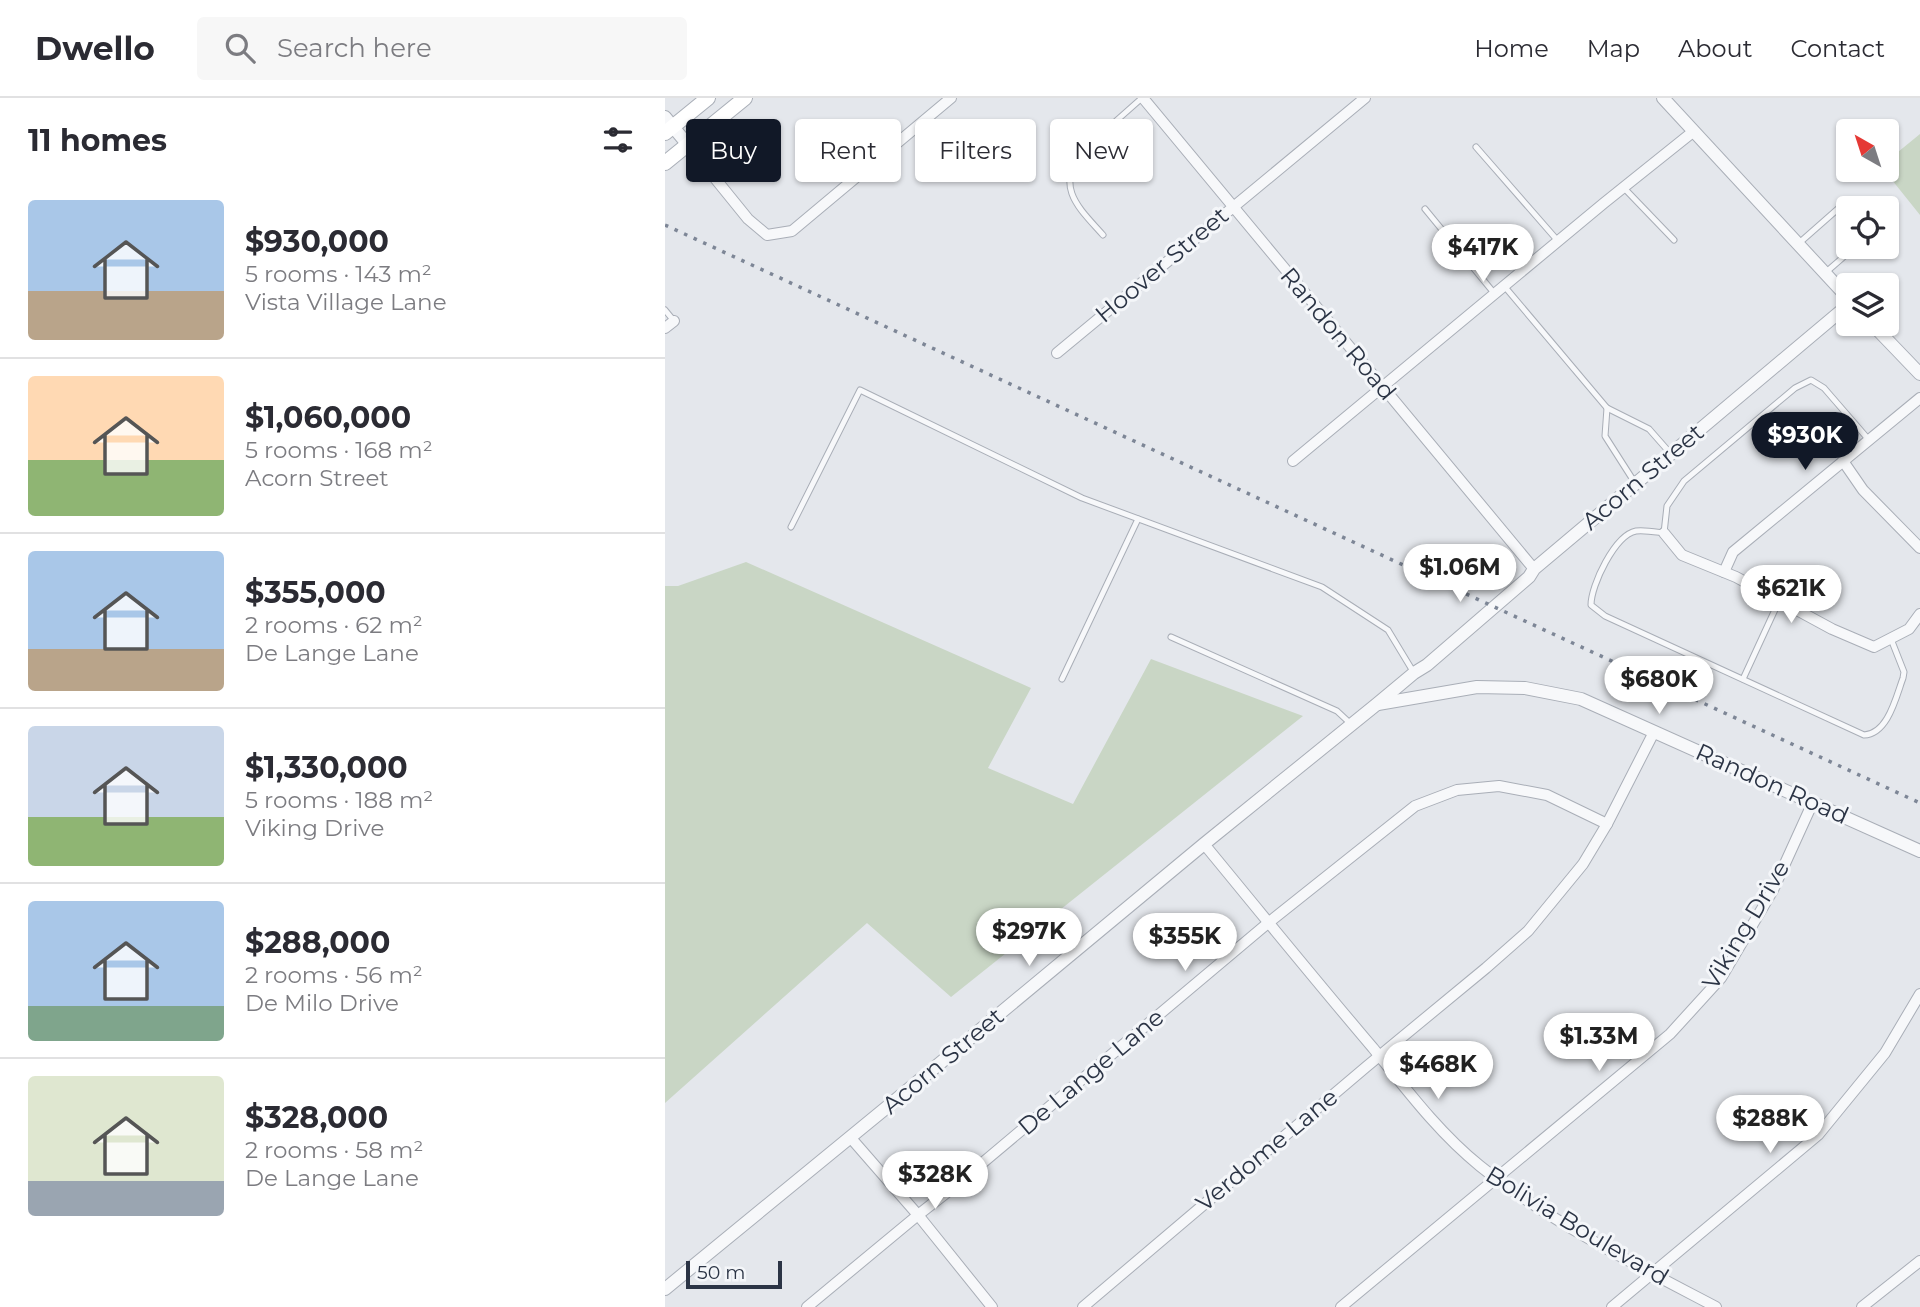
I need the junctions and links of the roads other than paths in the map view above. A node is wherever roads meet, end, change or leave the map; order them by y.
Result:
1 (745, 98) edge
2 (951, 98) edge
3 (1142, 98) edge
4 (1364, 98) edge
5 (1663, 98) edge
6 (699, 101) edge
7 (720, 119) edge
8 (668, 126) edge
9 (1694, 131) junction
10 (686, 143) edge
11 (1476, 146) dead end
12 (686, 147) edge
13 (665, 163) edge
14 (718, 182) edge
15 (1623, 188) junction
16 (1233, 207) junction
17 (1425, 209) dead end
18 (1836, 211) edge
19 (1103, 236) dead end
20 (1674, 240) dead end
21 (1558, 241) junction
22 (1798, 244) junction
23 (1841, 259) edge
24 (1825, 273) junction
25 (1836, 285) edge
26 (1504, 287) junction
27 (1495, 295) junction
28 (665, 310) edge
29 (1836, 315) edge
30 (669, 324) edge
31 (1884, 336) edge
32 (1057, 353) dead end
33 (1920, 374) edge
34 (1383, 387) junction
35 (1920, 398) edge
36 (1607, 408) junction
37 (1868, 440) junction
38 (1671, 454) junction
39 (1293, 461) dead end
40 (1843, 461) junction
41 (1635, 484) junction
42 (1138, 519) junction
43 (791, 527) dead end
44 (1664, 533) junction
45 (1920, 548) edge
46 (1534, 569) junction
47 (1724, 572) junction
48 (1779, 601) junction
49 (1920, 614) edge
50 (1171, 637) dead end
51 (1891, 638) junction
52 (1414, 673) junction
53 (1062, 679) dead end
54 (1742, 679) junction
55 (1377, 704) junction
56 (1352, 724) junction
57 (1654, 732) junction
58 (1813, 802) junction
59 (1608, 824) junction
60 (1204, 844) junction
61 (1920, 851) edge
62 (1268, 923) junction
63 (1920, 994) edge
64 (1379, 1056) junction
65 (850, 1137) junction
66 (1497, 1179) junction
67 (918, 1215) junction
68 (1920, 1261) edge
69 (1652, 1273) junction
70 (665, 1289) edge
71 (807, 1307) edge
72 (992, 1307) edge
73 (1083, 1307) edge
74 (1341, 1307) edge
75 (1612, 1307) edge
76 (1716, 1307) edge
77 (1862, 1307) edge

1 - 7 main road
2 - 14 street
3 - 16 street, Randon Road
3 - 19 lane
4 - 16 street, Hoover Street
5 - 9 street
6 - 8 main road
8 - 10 street
9 - 15 street
9 - 22 street
11 - 21 lane
12 - 13 main road
15 - 20 lane
15 - 21 street
16 - 32 street, Hoover Street
16 - 34 street, Randon Road
17 - 27 lane
18 - 22 lane
21 - 26 street
22 - 24 street
23 - 24 lane
24 - 25 street
26 - 27 street
26 - 36 lane
27 - 34 street
28 - 30 lane
29 - 38 street, Acorn Street
31 - 33 street
34 - 39 street
34 - 46 street, Randon Road
35 - 37 street
36 - 38 lane
36 - 41 lane
37 - 40 street
37 - 44 lane
38 - 41 street, Acorn Street
40 - 45 street
40 - 47 street
41 - 46 street, Acorn Street
42 - 43 lane
42 - 52 lane
42 - 53 lane
44 - 47 street
44 - 54 lane
46 - 52 street, Acorn Street
47 - 48 street
48 - 51 street
48 - 54 lane
49 - 51 street
50 - 56 lane
51 - 54 lane
52 - 55 street, Acorn Street
55 - 56 street, Acorn Street
55 - 57 street, Randon Road
56 - 60 street, Acorn Street
57 - 58 street, Randon Road
57 - 59 street, Verdome Lane
58 - 61 street, Randon Road
58 - 66 street, Viking Drive
59 - 62 street, De Lange Lane
59 - 64 street, Verdome Lane
60 - 62 street, Bolivia Boulevard
60 - 65 street, Acorn Street
62 - 64 street, Bolivia Boulevard
62 - 67 street, De Lange Lane
63 - 69 street
64 - 66 street, Bolivia Boulevard
64 - 73 street, Verdome Lane
65 - 67 street
65 - 70 street, Acorn Street
66 - 69 street, Bolivia Boulevard
66 - 74 street, Viking Drive
67 - 71 street, De Lange Lane
67 - 72 street
68 - 77 street
69 - 75 street
69 - 76 street, Bolivia Boulevard

